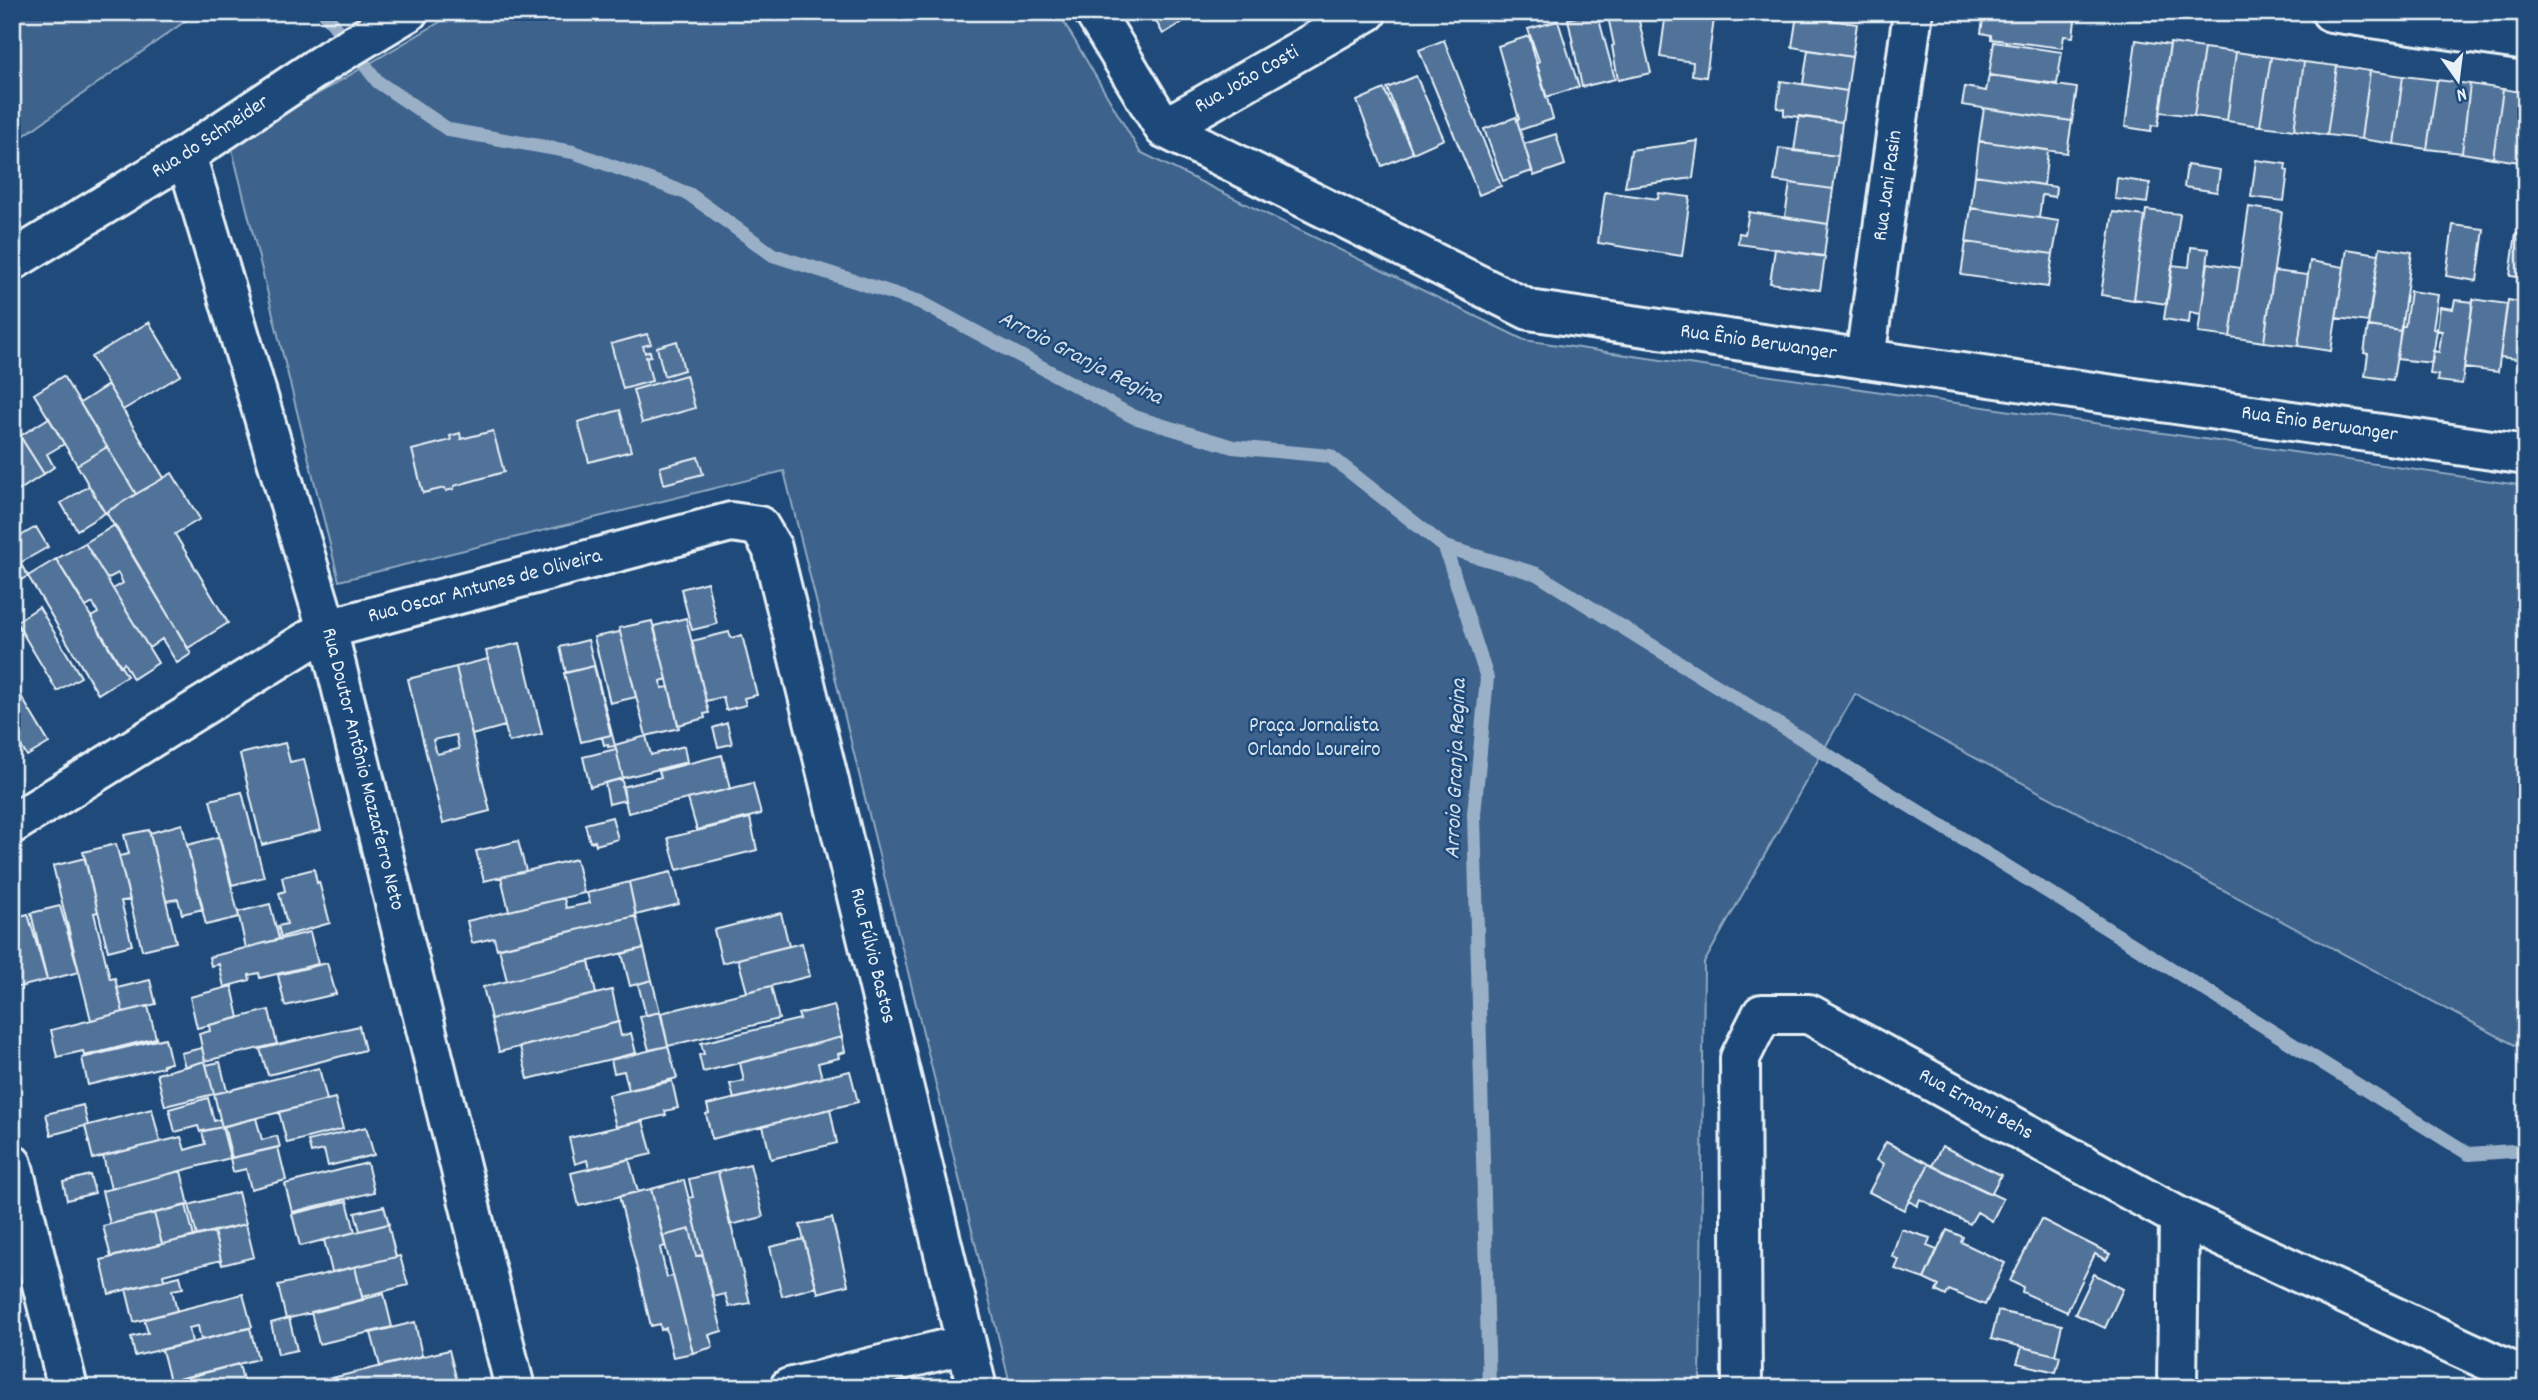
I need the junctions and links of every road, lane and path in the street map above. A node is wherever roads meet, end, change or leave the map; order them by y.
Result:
1 (408, 12) edge
2 (1094, 12) edge
3 (1367, 12) edge
4 (1913, 12) edge
5 (2331, 12) edge
6 (2526, 40) edge
7 (1164, 128) junction
8 (186, 155) junction
9 (12, 261) edge
10 (1865, 359) junction
11 (2526, 455) edge
12 (759, 526) joint
13 (327, 629) junction
14 (12, 824) edge
15 (12, 1164) edge
16 (2179, 1217) junction
17 (966, 1344) junction
18 (2526, 1378) edge
19 (68, 1388) edge
20 (514, 1388) edge
21 (789, 1388) edge
22 (977, 1388) edge
23 (1742, 1388) edge
24 (2177, 1388) edge

1 - 8 street, Rua do Schneider
2 - 7 street
3 - 7 street, Rua João Costi
4 - 10 street, Rua Jani Pasin
5 - 6 street
7 - 10 street, Rua Ênio Berwanger
8 - 9 street, Rua do Schneider
8 - 13 street, Rua Doutor Antônio Mazzaferro Neto
10 - 11 street, Rua Ênio Berwanger
12 - 13 street, Rua Oscar Antunes de Oliveira
12 - 17 street, Rua Fúlvio Bastos
13 - 14 street, Rua Oscar Antunes de Oliveira
13 - 20 street, Rua Doutor Antônio Mazzaferro Neto
15 - 19 street
16 - 18 street, Rua Ernani Behs
16 - 23 street, Rua Ernani Behs
16 - 24 street
17 - 21 street
17 - 22 street, Rua Fúlvio Bastos

